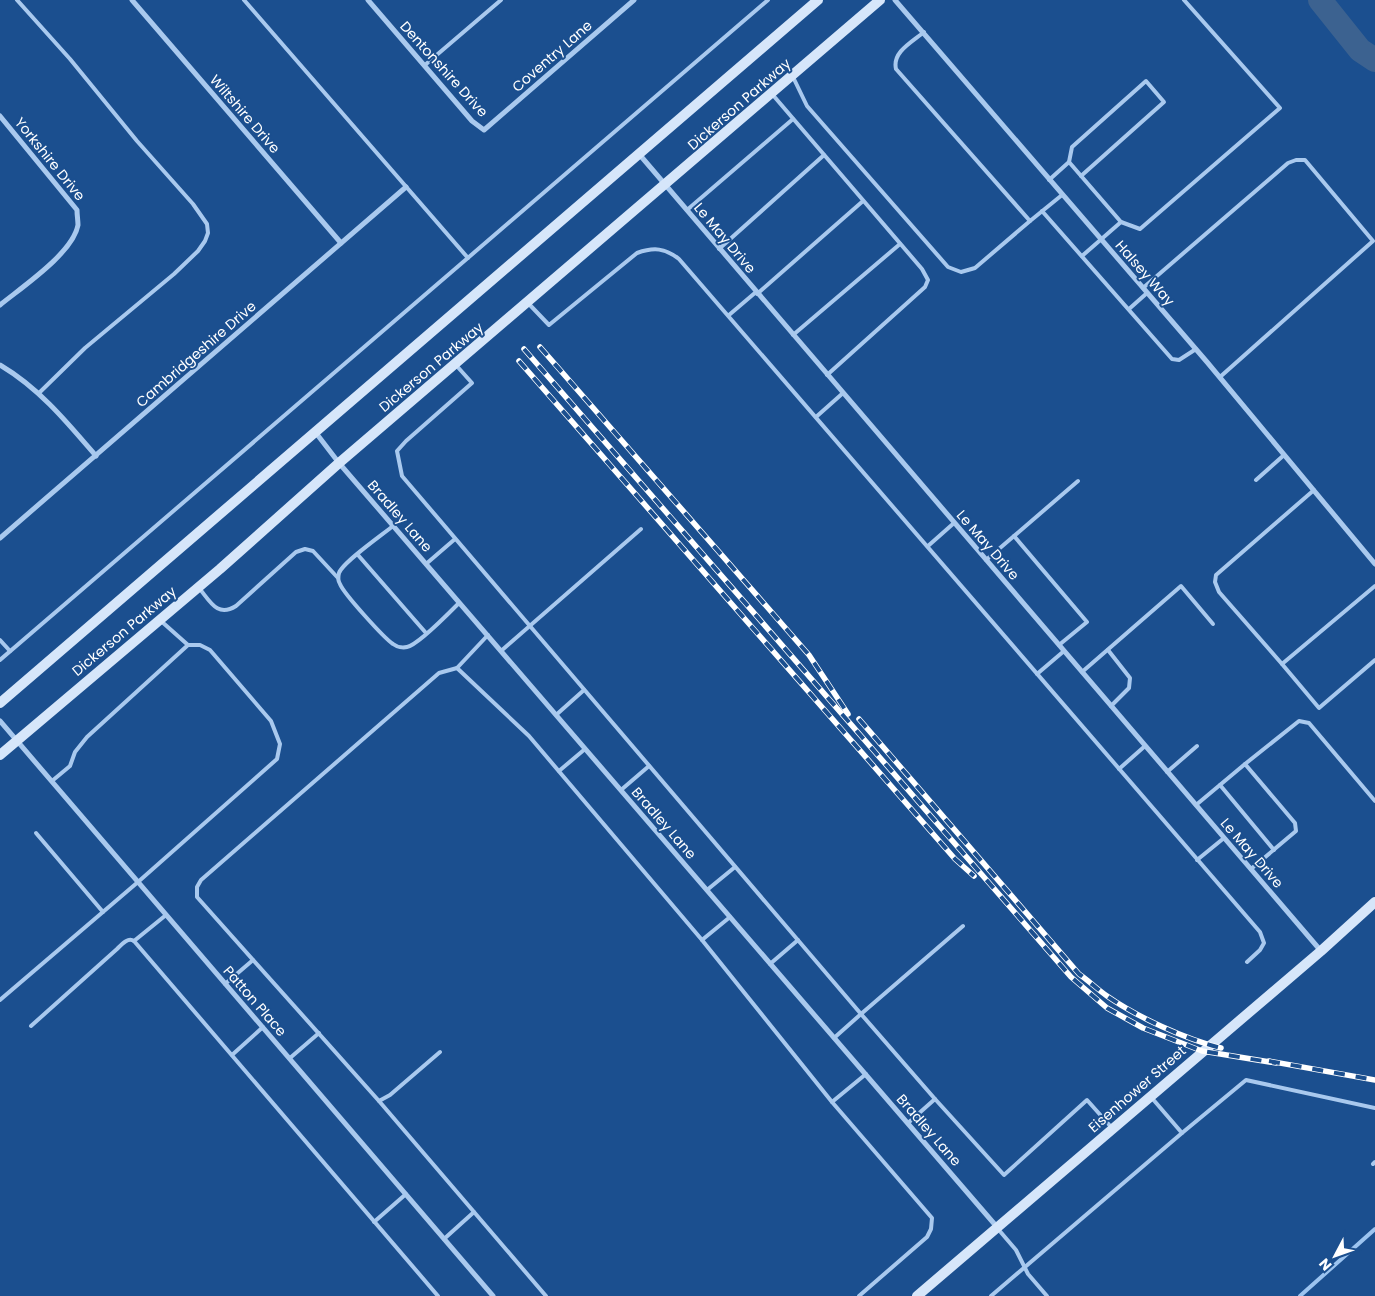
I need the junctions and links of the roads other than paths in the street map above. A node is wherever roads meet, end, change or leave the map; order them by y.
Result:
1 (18, 0) edge
2 (132, 0) edge
3 (244, 0) edge
4 (368, 0) edge
5 (501, 0) edge
6 (634, 0) edge
7 (768, 0) edge
8 (818, 0) edge
9 (880, 0) edge
10 (896, 0) edge
11 (1184, 0) edge
12 (924, 32) junction
13 (425, 65) junction
14 (792, 76) junction
15 (772, 94) junction
16 (0, 116) edge
17 (793, 119) junction
18 (484, 130) joint
19 (639, 154) junction
20 (824, 156) junction
21 (1069, 162) junction
22 (1081, 176) junction
23 (1049, 180) junction
24 (665, 185) junction
25 (406, 188) junction
26 (1062, 195) junction
27 (863, 201) junction
28 (687, 210) junction
29 (1042, 211) junction
30 (1030, 221) junction
31 (1121, 222) junction
32 (1101, 239) junction
33 (341, 243) junction
34 (900, 244) junction
35 (719, 249) junction
36 (1082, 256) junction
37 (468, 258) junction
38 (1143, 288) junction
39 (757, 293) junction
40 (1147, 293) junction
41 (528, 303) junction
42 (0, 305) edge
43 (1129, 309) junction
44 (729, 315) junction
45 (793, 335) junction
46 (1196, 349) junction
47 (455, 364) junction
48 (0, 365) edge
49 (827, 375) junction
50 (1220, 378) junction
51 (39, 393) junction
52 (842, 393) junction
53 (816, 417) junction
54 (316, 433) junction
55 (1284, 455) junction
56 (96, 456) junction
57 (339, 463) junction
58 (1256, 480) dead end
59 (1078, 481) dead end
60 (1314, 490) junction
61 (954, 523) junction
62 (393, 526) junction
63 (641, 529) dead end
64 (1014, 536) junction
65 (0, 538) edge
66 (455, 539) junction
67 (928, 546) junction
68 (358, 555) junction
69 (986, 560) junction
70 (426, 564) junction
71 (1375, 564) edge
72 (338, 578) junction
73 (1375, 586) edge
74 (198, 587) junction
75 (459, 603) junction
76 (160, 620) junction
77 (1214, 624) dead end
78 (529, 626) junction
79 (426, 633) junction
80 (488, 635) junction
81 (0, 640) edge
82 (188, 645) junction
83 (1059, 645) junction
84 (1108, 650) junction
85 (10, 651) junction
86 (501, 651) junction
87 (1064, 651) junction
88 (0, 660) edge
89 (1375, 660) edge
90 (1282, 664) junction
91 (457, 668) junction
92 (1082, 672) junction
93 (1037, 674) junction
94 (584, 690) junction
95 (0, 703) edge
96 (1111, 706) junction
97 (556, 715) junction
98 (0, 721) edge
99 (17, 741) junction
100 (1145, 746) junction
101 (1197, 746) dead end
102 (585, 749) junction
103 (0, 755) edge
104 (1245, 764) junction
105 (649, 766) junction
106 (1119, 769) junction
107 (559, 771) junction
108 (1168, 772) junction
109 (52, 781) junction
110 (1220, 785) junction
111 (621, 790) junction
112 (1375, 801) edge
113 (1196, 805) junction
114 (36, 833) dead end
115 (1224, 838) junction
116 (1274, 850) junction
117 (1197, 860) junction
118 (735, 867) junction
119 (1251, 869) junction
120 (138, 882) junction
121 (707, 890) junction
122 (1375, 902) edge
123 (103, 912) junction
124 (166, 915) junction
125 (730, 917) junction
126 (963, 926) dead end
127 (702, 940) junction
128 (798, 940) junction
129 (134, 942) junction
130 (1321, 951) junction
131 (254, 960) junction
132 (1247, 962) dead end
133 (770, 964) junction
134 (225, 984) junction
135 (0, 1000) edge
136 (861, 1014) junction
137 (31, 1026) dead end
138 (263, 1027) junction
139 (319, 1033) junction
140 (834, 1038) junction
141 (440, 1052) dead end
142 (232, 1055) junction
143 (290, 1058) junction
144 (866, 1074) junction
145 (1150, 1095) junction
146 (935, 1099) junction
147 (379, 1101) junction
148 (832, 1102) junction
149 (1375, 1108) edge
150 (908, 1123) junction
151 (1112, 1128) junction
152 (1182, 1133) junction
153 (406, 1194) junction
154 (474, 1212) junction
155 (374, 1222) junction
156 (996, 1227) junction
157 (444, 1239) junction
158 (1024, 1266) junction
159 (543, 1292) junction
160 (438, 1296) edge
161 (493, 1296) edge
162 (538, 1296) edge
163 (546, 1296) edge
164 (860, 1296) edge
165 (916, 1296) edge
166 (991, 1296) edge
167 (1047, 1296) edge

1 - 51 lane
2 - 33 street, Wiltshire Drive
3 - 25 lane
4 - 13 street, Dentonshire Drive
5 - 13 lane
6 - 18 street, Coventry Lane
7 - 37 lane
8 - 19 main road, Dickerson Parkway
9 - 14 main road, Dickerson Parkway
10 - 12 street, Halsey Way
11 - 31 lane
12 - 23 street, Halsey Way
12 - 30 lane
13 - 18 street, Dentonshire Drive
14 - 15 main road, Dickerson Parkway
14 - 30 lane
15 - 17 lane
15 - 24 main road, Dickerson Parkway
16 - 42 street, Yorkshire Drive
17 - 20 lane
17 - 28 lane
19 - 24 street, Le May Drive
19 - 54 main road, Dickerson Parkway
20 - 27 lane
20 - 35 lane
21 - 22 lane
21 - 22 lane
21 - 23 lane
22 - 31 lane
23 - 26 street, Halsey Way
24 - 28 street, Le May Drive
24 - 41 main road, Dickerson Parkway
25 - 33 street, Cambridgeshire Drive
25 - 37 lane
26 - 29 lane
26 - 32 street, Halsey Way
27 - 34 lane
27 - 39 lane
28 - 35 street, Le May Drive
29 - 30 lane
29 - 36 lane
31 - 32 lane
32 - 36 lane
32 - 38 street, Halsey Way
33 - 56 street, Cambridgeshire Drive
34 - 45 lane
34 - 49 lane
35 - 39 street, Le May Drive
36 - 43 lane
37 - 85 lane
38 - 40 street, Halsey Way
38 - 50 lane
39 - 44 lane
39 - 45 street, Le May Drive
40 - 43 lane
40 - 46 street, Halsey Way
41 - 44 lane
41 - 47 main road, Dickerson Parkway
43 - 46 lane
44 - 53 lane
45 - 49 street, Le May Drive
46 - 50 street, Halsey Way
47 - 57 main road, Dickerson Parkway
47 - 66 lane
48 - 51 street
49 - 52 street, Le May Drive
50 - 55 street, Halsey Way
51 - 56 street
52 - 53 lane
52 - 61 street, Le May Drive
53 - 67 lane
54 - 57 street, Bradley Lane
54 - 95 main road, Dickerson Parkway
55 - 58 lane
55 - 60 street, Halsey Way
56 - 65 street, Cambridgeshire Drive
57 - 62 street, Bradley Lane
57 - 74 main road, Dickerson Parkway
59 - 64 lane
60 - 71 street, Halsey Way
60 - 90 lane
61 - 67 lane
61 - 69 street, Le May Drive
62 - 68 lane
62 - 70 street, Bradley Lane
63 - 78 lane
64 - 69 lane
64 - 83 lane
66 - 70 lane
66 - 78 lane
67 - 93 lane
68 - 72 lane
68 - 79 lane
69 - 83 street, Le May Drive
70 - 75 street, Bradley Lane
72 - 74 lane
72 - 79 lane
73 - 90 lane
74 - 76 main road, Dickerson Parkway
75 - 79 lane
75 - 80 street, Bradley Lane
76 - 82 lane
76 - 99 main road, Dickerson Parkway
77 - 84 lane
78 - 86 lane
78 - 94 lane
80 - 86 street, Bradley Lane
80 - 91 lane
81 - 85 lane
82 - 109 lane
82 - 120 lane
83 - 87 street, Le May Drive
84 - 92 lane
84 - 96 lane
85 - 88 lane
86 - 97 street, Bradley Lane
87 - 92 street, Le May Drive
87 - 93 lane
89 - 90 lane
91 - 107 lane
91 - 131 lane
92 - 96 street, Le May Drive
93 - 106 lane
94 - 97 lane
94 - 105 lane
96 - 100 street, Le May Drive
97 - 102 street, Bradley Lane
98 - 99 street, Patton Place
99 - 103 main road, Dickerson Parkway
99 - 109 street, Patton Place
100 - 106 lane
100 - 108 street, Le May Drive
101 - 108 lane
102 - 107 lane
102 - 111 street, Bradley Lane
104 - 110 lane
104 - 112 lane
104 - 116 lane
105 - 111 lane
105 - 118 lane
106 - 117 lane
107 - 127 lane
108 - 113 street, Le May Drive
109 - 120 street, Patton Place
110 - 113 lane
110 - 116 lane
111 - 121 street, Bradley Lane
113 - 115 street, Le May Drive
114 - 123 lane
115 - 117 lane
115 - 119 street, Le May Drive
116 - 119 lane
117 - 132 lane
118 - 121 lane
118 - 128 lane
119 - 130 street, Le May Drive
120 - 123 lane
120 - 124 street, Patton Place
121 - 125 street, Bradley Lane
122 - 130 main road, Eisenhower Street
123 - 135 lane
124 - 129 lane
124 - 134 street, Patton Place
125 - 127 lane
125 - 133 street, Bradley Lane
126 - 136 lane
127 - 148 lane
128 - 133 lane
128 - 136 lane
129 - 137 lane
129 - 142 lane
130 - 145 main road, Eisenhower Street
131 - 134 lane
131 - 139 lane
133 - 140 street, Bradley Lane
134 - 138 street, Patton Place
136 - 140 lane
136 - 146 lane
138 - 142 lane
138 - 143 street, Patton Place
139 - 143 lane
139 - 147 lane
140 - 144 street, Bradley Lane
141 - 147 lane
142 - 155 lane
143 - 153 street, Patton Place
144 - 148 lane
144 - 150 street, Bradley Lane
145 - 151 main road, Eisenhower Street
145 - 152 lane
146 - 150 lane
146 - 151 lane
147 - 154 lane
148 - 164 lane
149 - 152 lane
150 - 156 street, Bradley Lane
151 - 156 main road, Eisenhower Street
152 - 158 lane
153 - 155 lane
153 - 157 street, Patton Place
154 - 157 lane
154 - 159 lane
155 - 160 lane
156 - 158 lane
156 - 165 main road, Eisenhower Street
157 - 161 street, Patton Place
158 - 166 lane
158 - 167 lane
159 - 162 lane
159 - 163 lane

